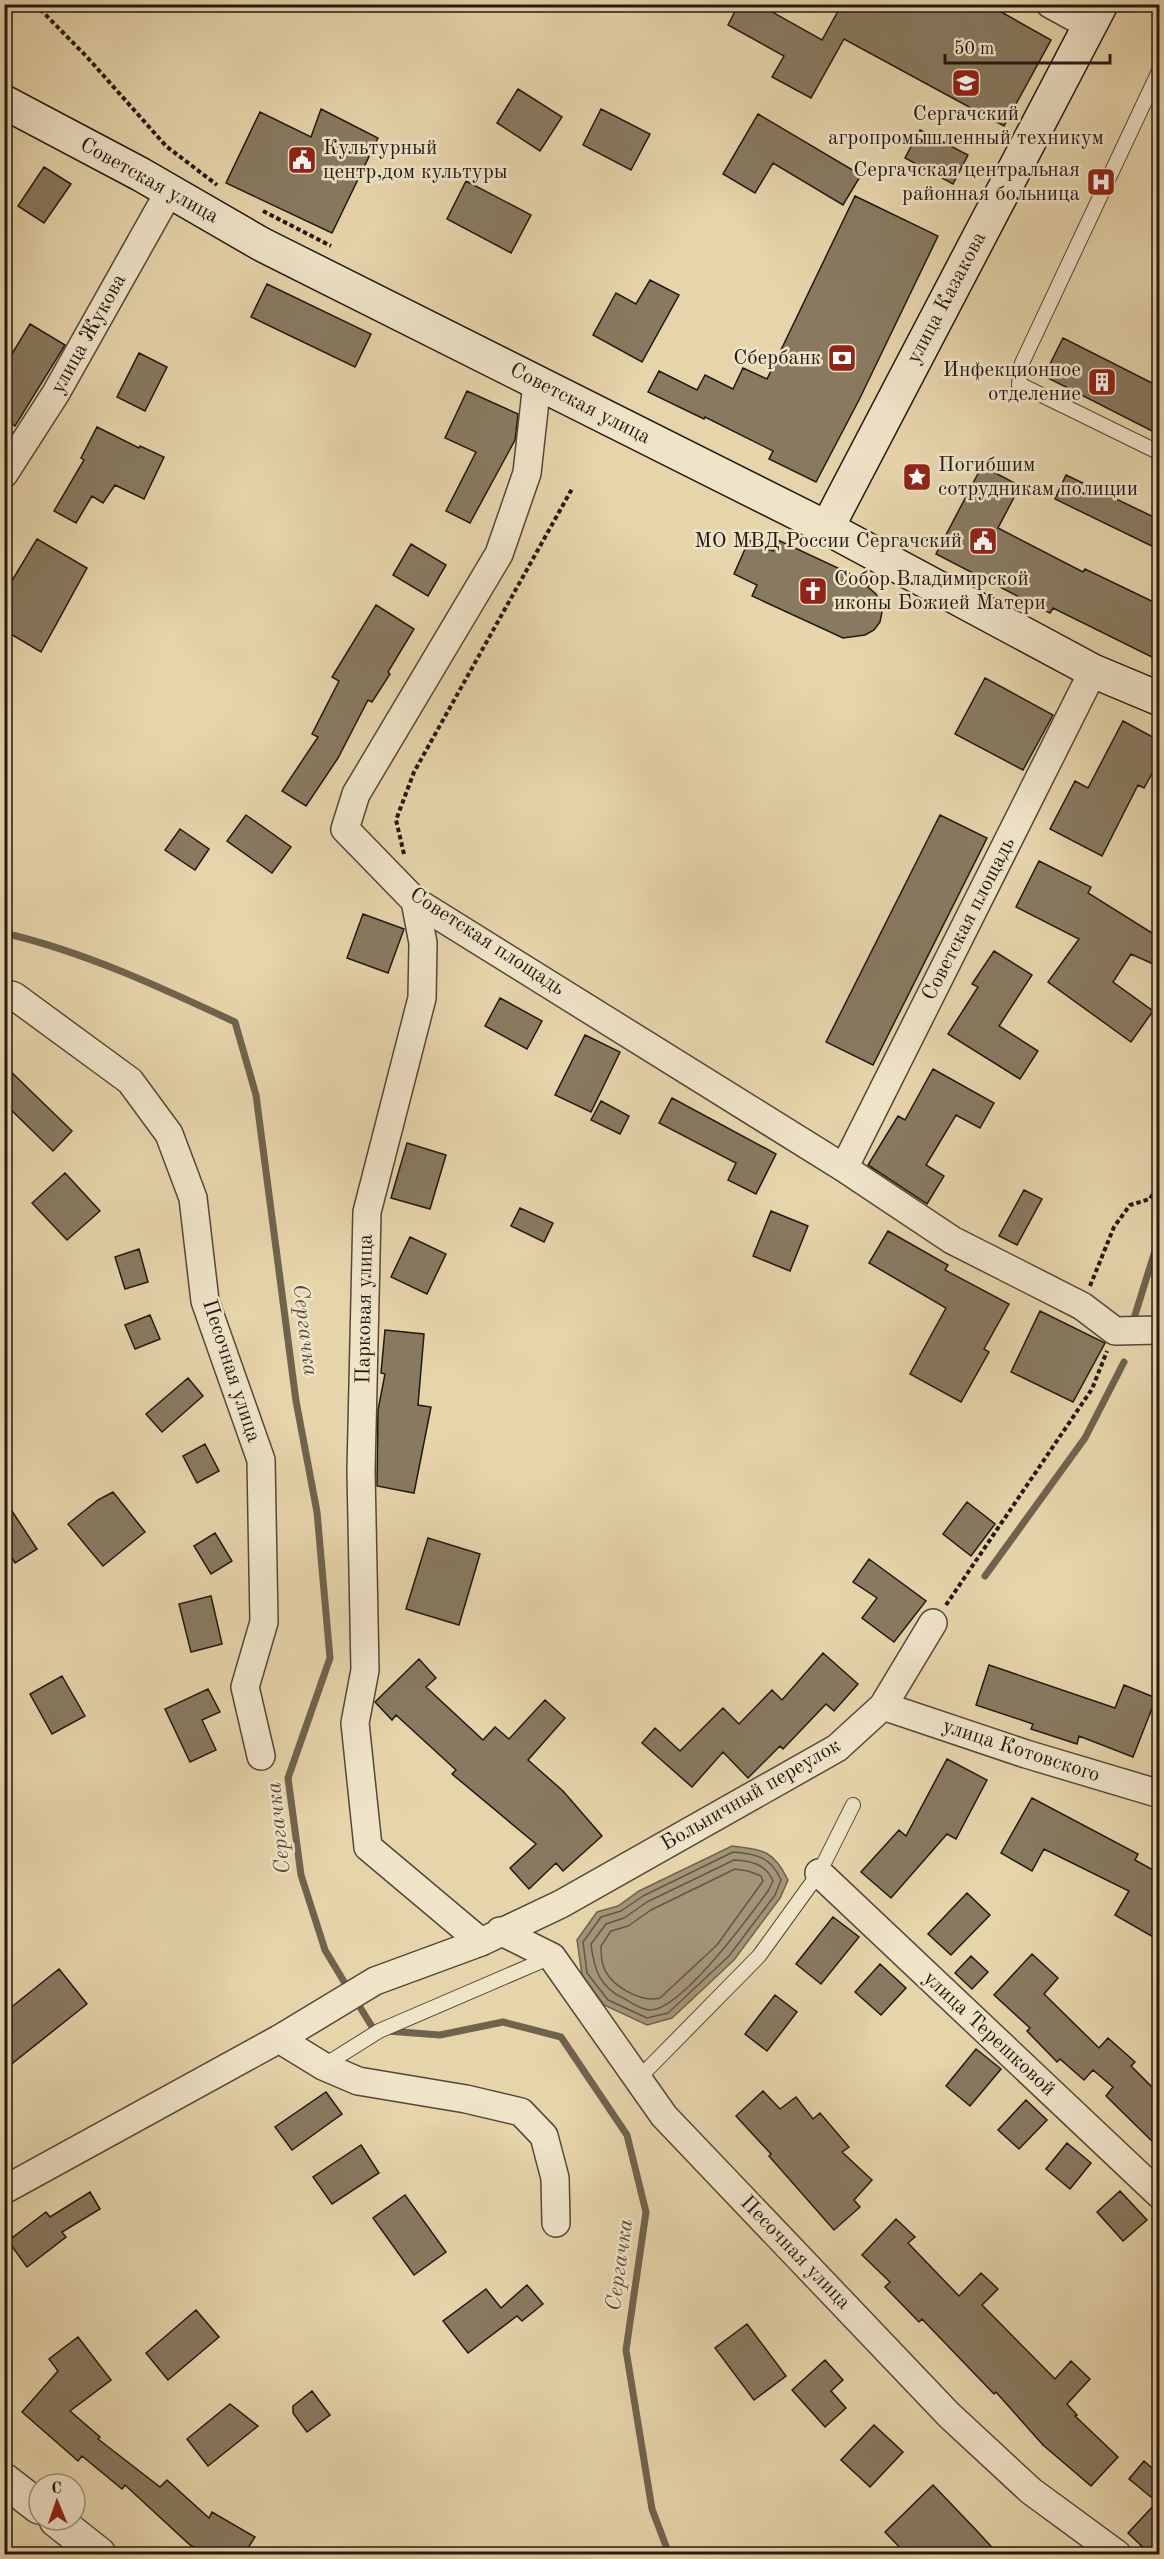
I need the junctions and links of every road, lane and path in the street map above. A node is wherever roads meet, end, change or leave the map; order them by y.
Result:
1 (35, 4) edge
2 (1050, 4) edge
3 (1096, 15) edge
4 (1160, 69) edge
5 (4, 102) edge
6 (219, 186) dead end
7 (169, 192) junction
8 (260, 209) dead end
9 (333, 247) dead end
10 (537, 383) junction
11 (1160, 453) edge
12 (4, 474) edge
13 (573, 487) dead end
14 (826, 528) junction
15 (1094, 671) junction
16 (1160, 699) edge
17 (404, 855) dead end
18 (415, 901) junction
19 (4, 993) edge
20 (844, 1168) junction
21 (1160, 1182) edge
22 (1082, 1306) junction
23 (1160, 1330) edge
24 (1115, 1331) junction
25 (933, 1623) joint
26 (883, 1706) junction
27 (355, 1723) joint
28 (261, 1756) dead end
29 (1160, 1794) edge
30 (853, 1804) dead end
31 (819, 1872) junction
32 (490, 1936) junction
33 (552, 1957) junction
34 (279, 2039) junction
35 (322, 2066) junction
36 (638, 2079) junction
37 (4, 2190) edge
38 (1160, 2195) edge
39 (556, 2223) dead end
40 (4, 2480) edge
41 (27, 2498) edge
42 (71, 2532) edge
43 (99, 2554) edge
44 (1117, 2554) edge

1 - 6 path
2 - 3 street
3 - 14 main road, улица Казакова
4 - 11 lane
5 - 7 main road, Советская улица
7 - 10 main road, Советская улица
7 - 12 street, улица Жукова
8 - 9 path
10 - 14 main road, Советская улица
10 - 18 street, Советская площадь
13 - 17 path
14 - 15 main road, Советская улица
15 - 16 main road, Советская улица
15 - 20 street, Советская площадь
18 - 20 street, Советская площадь
18 - 27 street, Парковая улица
19 - 28 street, Песочная улица
20 - 22 street, Советская площадь
21 - 22 path
22 - 24 street, Советская площадь
23 - 24 street
24 - 25 path
25 - 26 street, Больничный переулок
26 - 29 street, улица Котовского
26 - 32 street, Больничный переулок
27 - 32 street, Песочная улица
30 - 31 lane
31 - 36 lane
31 - 38 street, улица Терешковой
32 - 33 street, Песочная улица
32 - 34 street, Больничный переулок
33 - 35 lane
33 - 36 street, Песочная улица
34 - 35 street
34 - 37 street, Больничный переулок
35 - 39 street
36 - 44 street, Песочная улица
40 - 41 main road
42 - 43 main road

